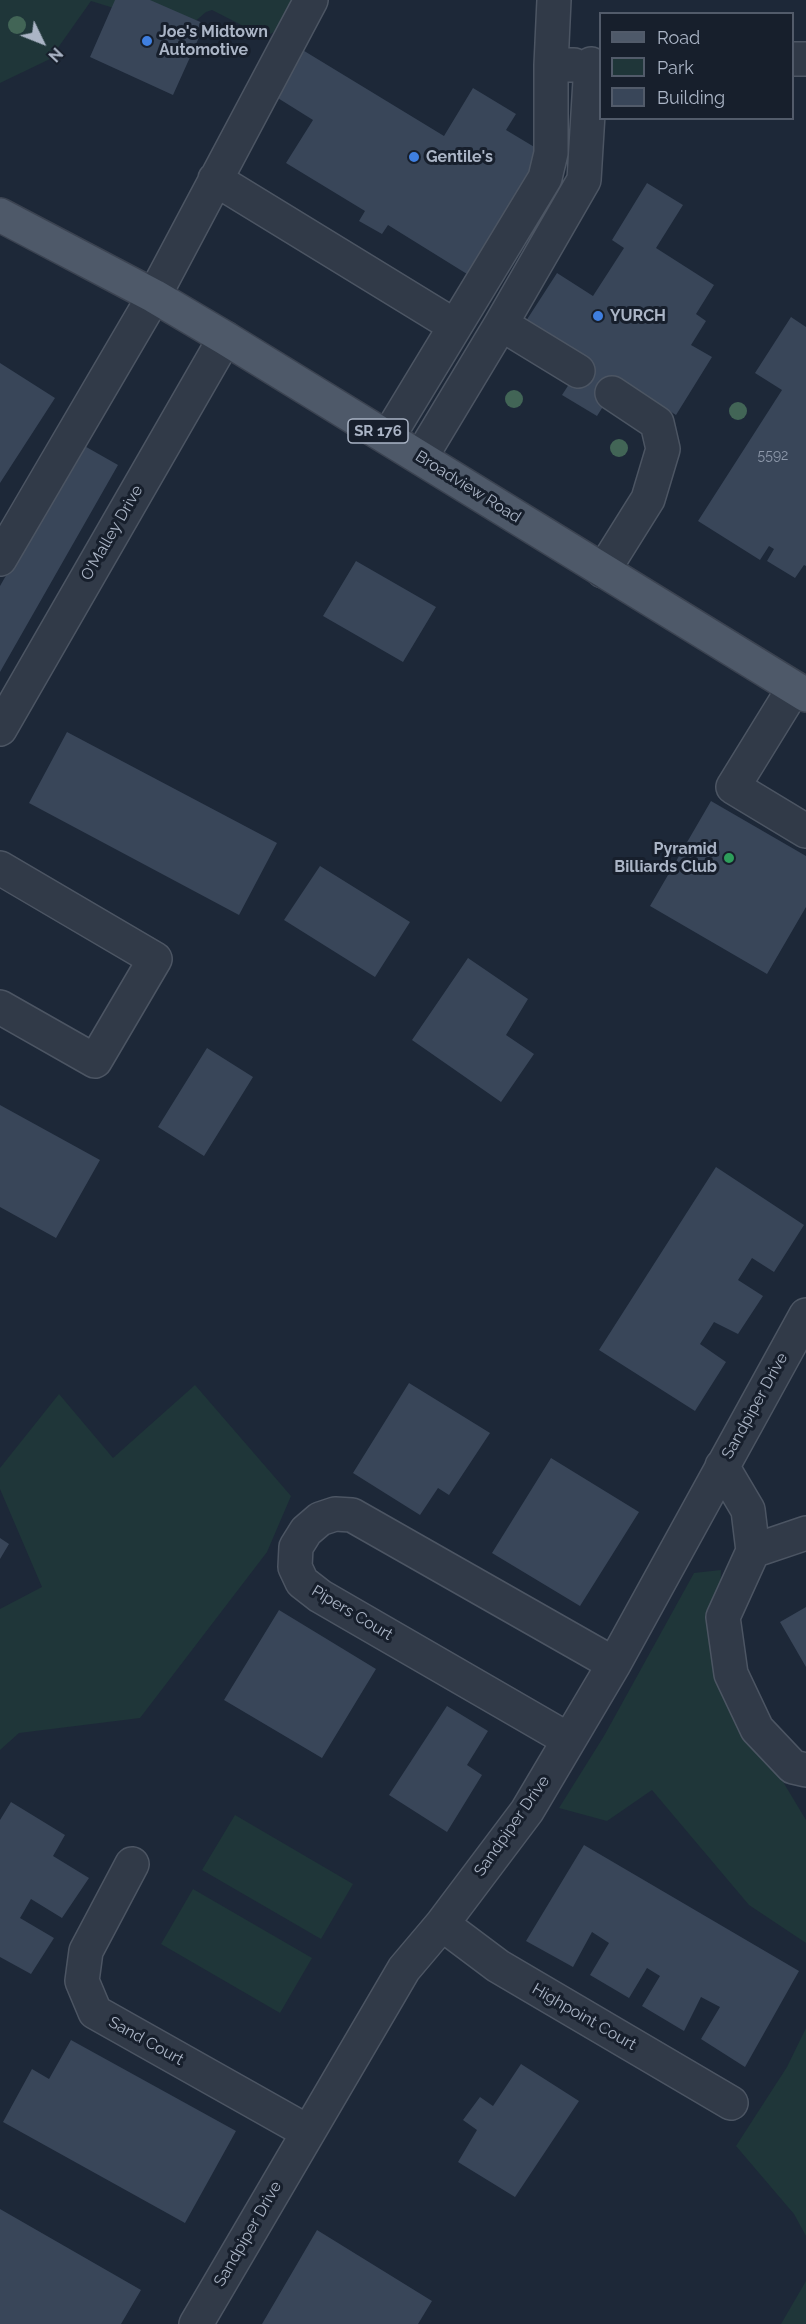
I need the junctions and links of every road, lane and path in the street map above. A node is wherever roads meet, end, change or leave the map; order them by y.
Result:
1 (311, 0) edge
2 (554, 0) edge
3 (596, 64) edge
4 (551, 65) junction
5 (215, 179) junction
6 (0, 215) edge
7 (153, 296) junction
8 (501, 324) junction
9 (455, 326) junction
10 (225, 338) junction
11 (578, 371) dead end
12 (612, 393) dead end
13 (388, 437) junction
14 (421, 457) junction
15 (0, 560) edge
16 (603, 571) junction
17 (800, 691) edge
18 (0, 729) edge
19 (806, 831) edge
20 (0, 868) edge
21 (0, 1007) edge
22 (806, 1315) edge
23 (722, 1466) junction
24 (806, 1533) edge
25 (753, 1551) junction
26 (614, 1664) junction
27 (568, 1740) junction
28 (806, 1770) edge
29 (132, 1864) dead end
30 (442, 1924) junction
31 (731, 2103) dead end
32 (308, 2132) junction
33 (196, 2324) edge

1 - 5 street
2 - 4 street
3 - 4 street
3 - 8 street
4 - 9 street
5 - 7 street
5 - 9 street
6 - 7 main road, Broadview Road / SR 176
7 - 10 main road, Broadview Road / SR 176
7 - 15 street
8 - 11 street
8 - 14 street
9 - 13 street
10 - 13 main road, Broadview Road / SR 176
10 - 18 street, O'Malley Drive
12 - 16 street
13 - 14 main road, Broadview Road / SR 176
14 - 16 main road, Broadview Road / SR 176
16 - 17 main road, Broadview Road / SR 176
17 - 19 street
20 - 21 street
22 - 23 street, Sandpiper Drive
23 - 25 street
23 - 26 street, Sandpiper Drive
24 - 25 street
25 - 28 street
26 - 27 street, Sandpiper Drive
26 - 27 street, Pipers Court
27 - 30 street, Sandpiper Drive
29 - 32 street, Sand Court
30 - 31 street, Highpoint Court
30 - 32 street, Sandpiper Drive
32 - 33 street, Sandpiper Drive

